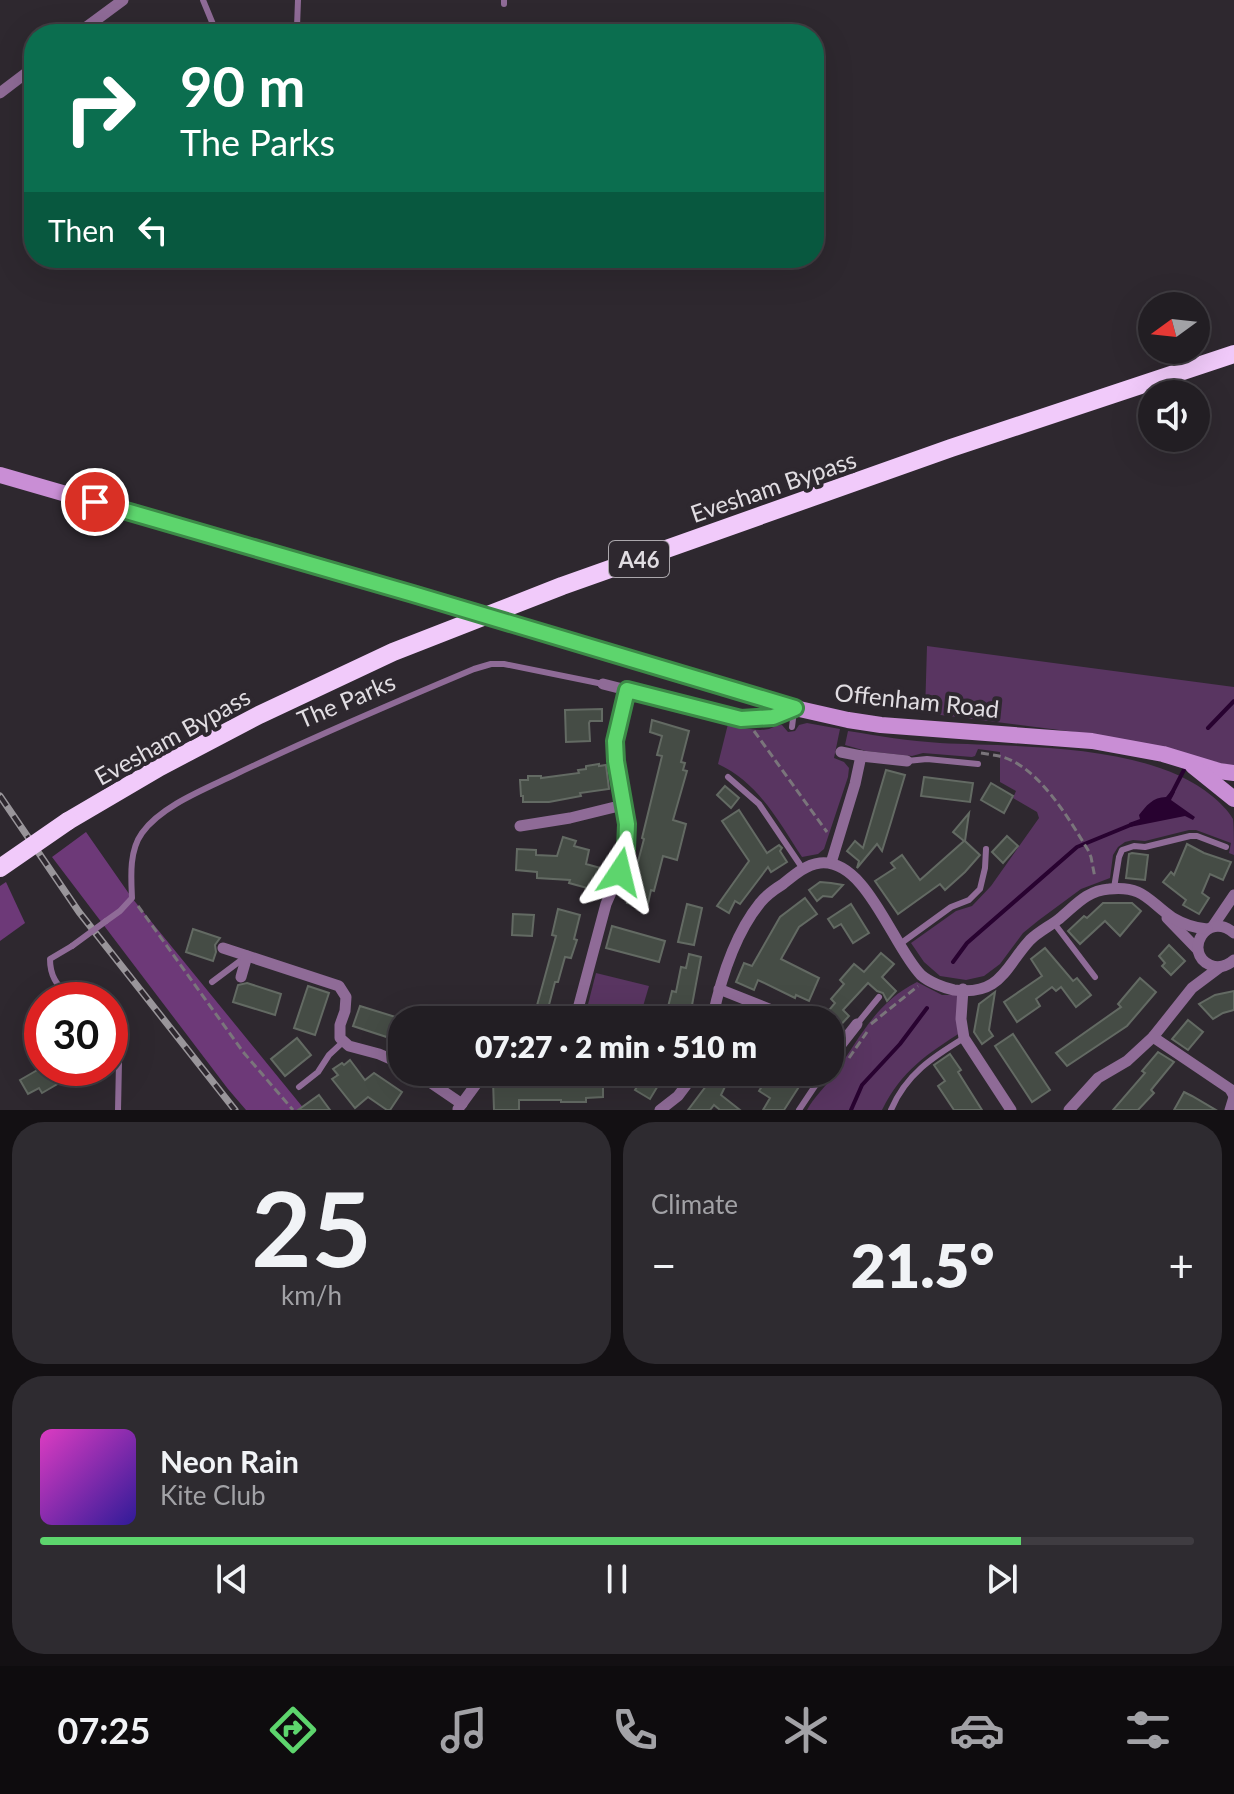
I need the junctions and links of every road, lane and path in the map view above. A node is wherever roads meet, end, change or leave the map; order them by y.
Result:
1 (123, 0) edge
2 (203, 0) edge
3 (298, 0) edge
4 (91, 24) edge
5 (213, 24) edge
6 (297, 24) edge
7 (24, 75) edge
8 (0, 93) edge
9 (1234, 354) edge
10 (0, 475) edge
11 (603, 684) joint
12 (627, 690) junction
13 (795, 708) junction
14 (746, 719) junction
15 (792, 727) dead end
16 (841, 752) dead end
17 (861, 756) junction
18 (907, 761) joint
19 (1188, 762) junction
20 (978, 764) joint
21 (1234, 773) edge
22 (728, 777) dead end
23 (1234, 799) edge
24 (623, 805) junction
25 (520, 826) dead end
26 (836, 845) junction
27 (1226, 847) dead end
28 (986, 849) dead end
29 (831, 863) junction
30 (0, 868) edge
31 (803, 869) junction
32 (1114, 888) junction
33 (1097, 890) junction
34 (1234, 895) edge
35 (132, 898) junction
36 (1158, 904) junction
37 (1054, 923) junction
38 (1210, 928) junction
39 (1234, 933) edge
40 (900, 944) junction
41 (223, 948) dead end
42 (1199, 953) junction
43 (247, 956) junction
44 (1230, 963) edge
45 (241, 977) dead end
46 (1095, 977) dead end
47 (928, 980) junction
48 (58, 982) edge
49 (212, 982) dead end
50 (1192, 988) junction
51 (719, 989) junction
52 (963, 989) junction
53 (879, 997) dead end
54 (579, 1006) edge
55 (715, 1006) edge
56 (762, 1006) edge
57 (857, 1024) junction
58 (844, 1035) edge
59 (1153, 1037) junction
60 (964, 1038) junction
61 (344, 1041) junction
62 (388, 1058) edge
63 (118, 1086) edge
64 (433, 1086) edge
65 (475, 1086) edge
66 (686, 1086) edge
67 (815, 1086) edge
68 (299, 1087) dead end
69 (1234, 1097) edge
70 (460, 1107) edge
71 (118, 1110) edge
72 (293, 1110) edge
73 (660, 1110) edge
74 (799, 1110) edge
75 (891, 1110) edge
76 (1011, 1110) edge
77 (1069, 1110) edge
78 (1230, 1110) edge

1 - 4 street
2 - 5 lane
3 - 6 lane
7 - 8 street
9 - 30 highway, Evesham Bypass / A46, bridge
10 - 13 main road, Offenham Road, bridge
11 - 12 street, The Parks
11 - 35 lane, The Parks
12 - 14 street, The Parks
12 - 24 street
13 - 14 street, The Parks
13 - 15 lane
13 - 19 main road, Offenham Road
14 - 26 path
16 - 17 street
17 - 18 street
17 - 26 street
18 - 20 lane
19 - 21 main road, Offenham Road
19 - 23 main road, Offenham Road
20 - 33 path
22 - 31 lane
24 - 25 street
24 - 54 street
26 - 29 street
27 - 32 lane
28 - 40 lane
29 - 31 street
29 - 40 street
31 - 51 street
32 - 33 street
32 - 36 street
33 - 37 street
34 - 38 street
35 - 48 lane, bridge
35 - 72 path
36 - 38 street
36 - 42 street
37 - 46 lane
37 - 52 street
38 - 39 street
38 - 42 street
40 - 47 street
41 - 43 street
42 - 44 street
42 - 50 street
43 - 45 street
43 - 49 lane
43 - 61 street
44 - 50 street
47 - 52 street
47 - 57 path
50 - 59 street
51 - 55 street
51 - 56 street
52 - 60 street
53 - 57 lane
57 - 58 street
59 - 69 street
59 - 77 street
60 - 75 lane
60 - 76 street
61 - 62 street
61 - 68 lane
63 - 71 lane
64 - 70 street
65 - 70 street
66 - 73 street
67 - 74 lane
69 - 78 street

